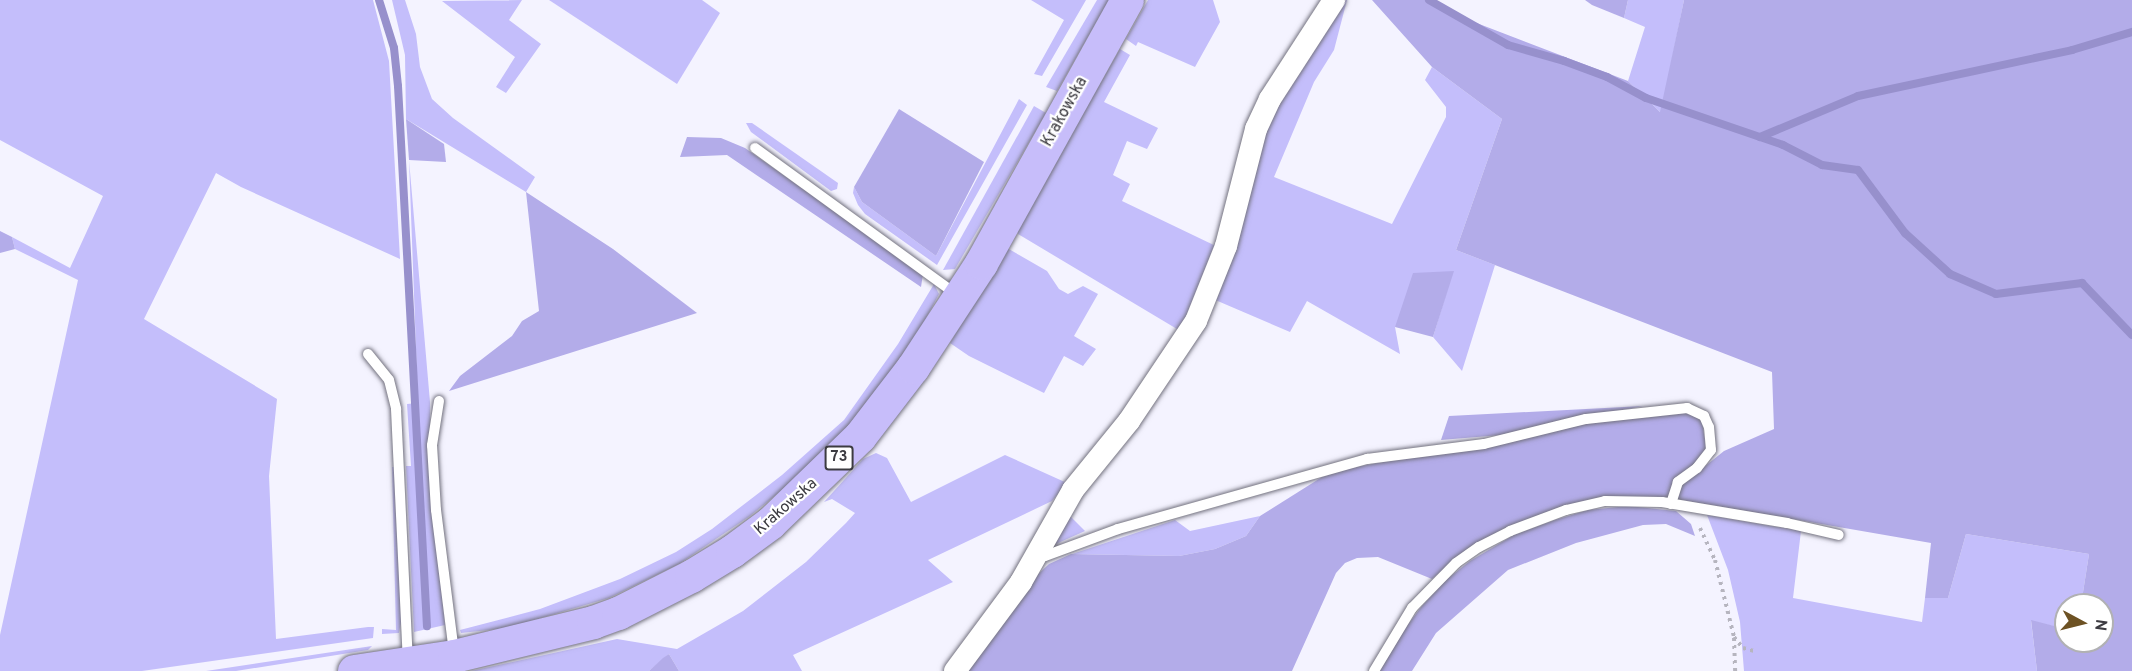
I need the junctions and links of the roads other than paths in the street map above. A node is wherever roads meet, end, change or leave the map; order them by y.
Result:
1 (1127, 0) edge
2 (1334, 0) edge
3 (755, 148) dead end
4 (958, 296) junction
5 (368, 354) dead end
6 (439, 401) dead end
7 (1671, 504) junction
8 (1839, 535) dead end
9 (1036, 555) junction
10 (454, 656) junction
11 (408, 663) junction
12 (354, 671) edge
13 (955, 671) edge
14 (1374, 671) edge

1 - 4 main road, Krakowska / 73
2 - 9 street
3 - 4 lane
4 - 10 main road, Krakowska / 73
5 - 11 lane
6 - 10 lane
7 - 8 lane
7 - 9 lane
7 - 14 lane
9 - 13 street
10 - 11 main road, Krakowska / 73
11 - 12 main road, Krakowska / 73

